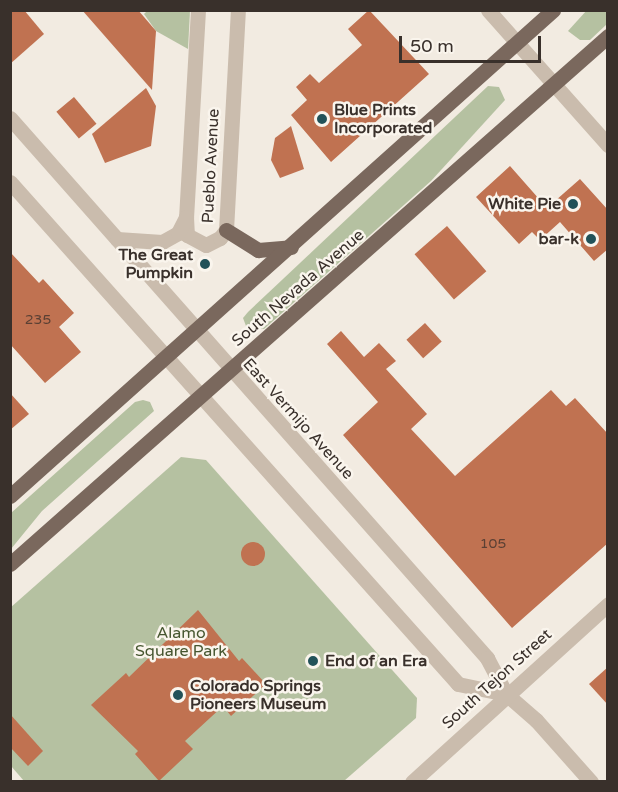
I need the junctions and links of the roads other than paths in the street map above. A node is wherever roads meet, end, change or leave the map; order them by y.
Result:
1 (198, 10) edge
2 (238, 10) edge
3 (488, 10) edge
4 (553, 10) edge
5 (608, 36) edge
6 (516, 42) junction
7 (553, 84) junction
8 (10, 118) edge
9 (608, 145) edge
10 (10, 182) edge
11 (186, 217) junction
12 (226, 230) junction
13 (117, 238) junction
14 (291, 247) junction
15 (195, 331) junction
16 (167, 357) junction
17 (231, 371) junction
18 (202, 396) junction
19 (10, 496) edge
20 (10, 564) edge
21 (608, 604) edge
22 (506, 693) junction
23 (412, 782) edge
24 (591, 782) edge

1 - 11 street, Pueblo Avenue
2 - 12 street, Pueblo Avenue
3 - 6 street
4 - 6 main road
5 - 7 main road, South Nevada Avenue
6 - 7 street
6 - 14 main road
7 - 9 street
7 - 17 main road, South Nevada Avenue
8 - 13 street, East Vermijo Avenue
10 - 16 street
11 - 12 street, Pueblo Avenue
11 - 13 street
12 - 14 main road
13 - 15 street, East Vermijo Avenue
14 - 15 main road
15 - 16 main road
15 - 17 street, East Vermijo Avenue
16 - 18 street
16 - 19 main road
17 - 18 main road, South Nevada Avenue
17 - 22 street, East Vermijo Avenue
18 - 20 main road, South Nevada Avenue
18 - 22 street
21 - 22 street, South Tejon Street
22 - 23 street, South Tejon Street
22 - 24 street, East Vermijo Avenue

